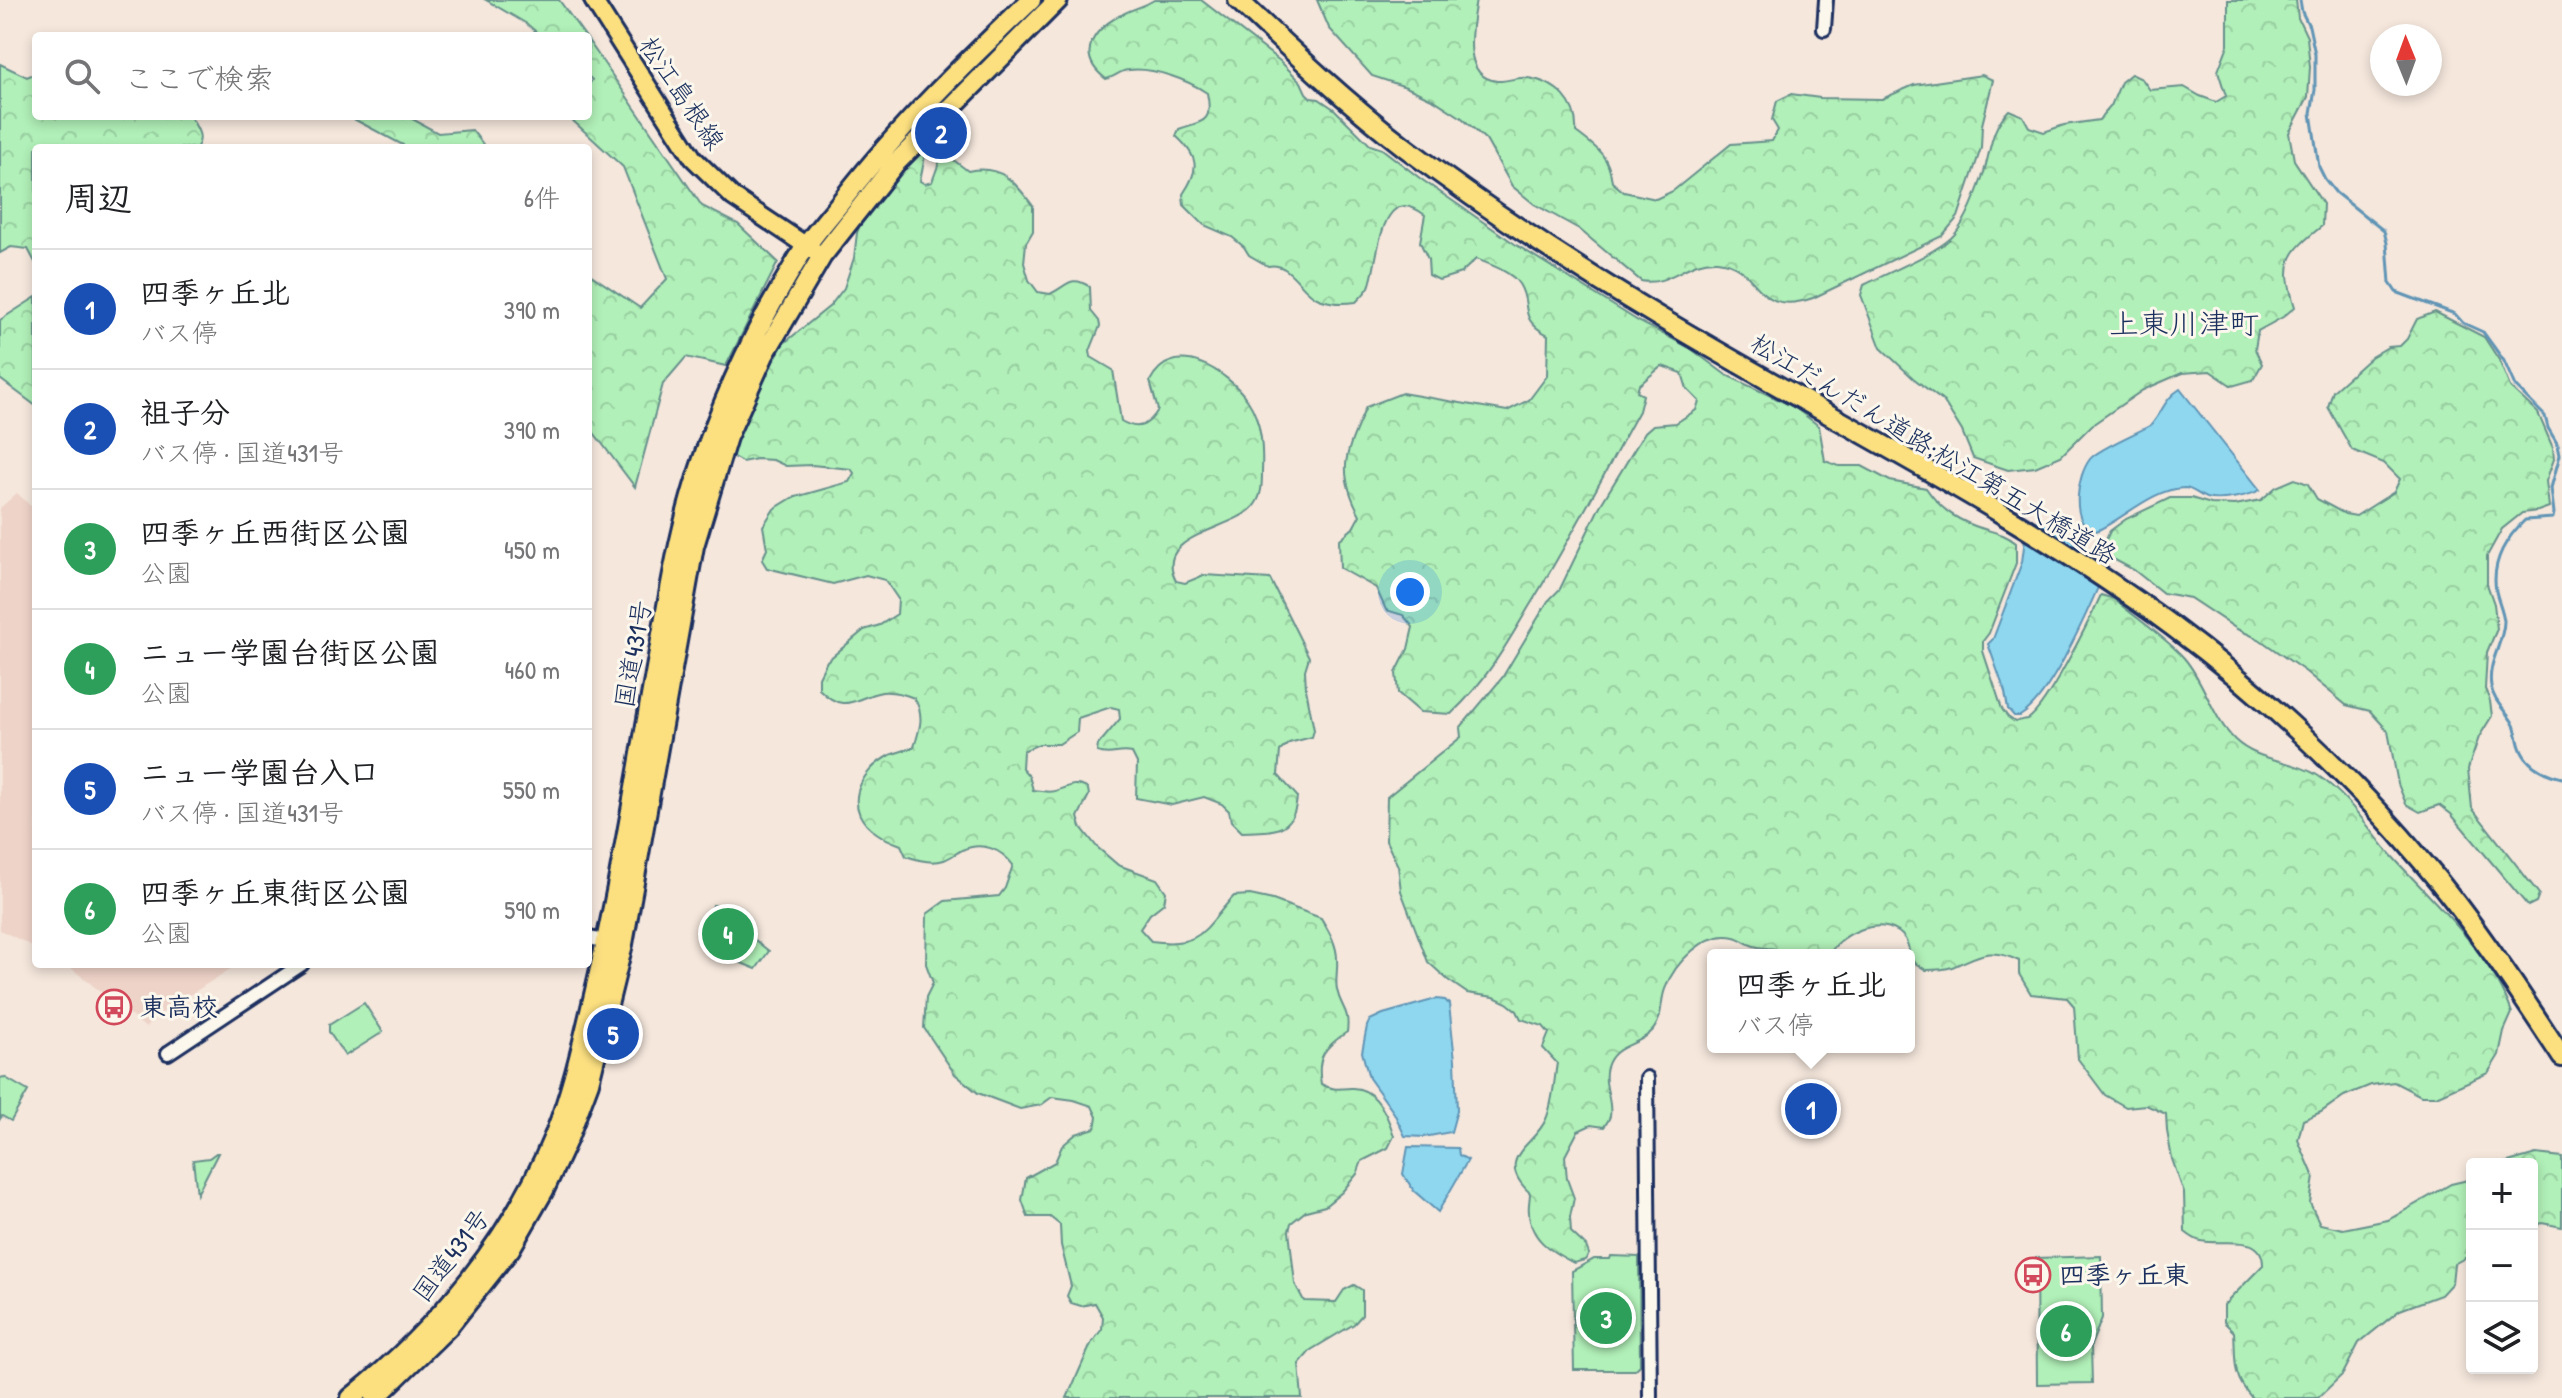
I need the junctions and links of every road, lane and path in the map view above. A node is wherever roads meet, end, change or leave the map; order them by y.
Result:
1 (593, 0) edge
2 (1031, 0) edge
3 (1058, 0) edge
4 (1238, 0) edge
5 (1826, 0) edge
6 (1824, 29) dead end
7 (814, 251) junction
8 (592, 939) edge
9 (615, 942) junction
10 (296, 968) edge
11 (168, 1053) dead end
12 (2562, 1057) edge
13 (1647, 1078) dead end
14 (351, 1398) edge
15 (375, 1398) edge
16 (1650, 1398) edge

1 - 7 main road, 松江島根線
2 - 7 highway, 国道431号
3 - 7 highway, 国道431号
4 - 12 highway, 松江だんだん道路;松江第五大橋道路
5 - 6 street
7 - 9 highway, 国道431号
8 - 9 street
9 - 14 highway, 国道431号
9 - 15 highway, 国道431号
10 - 11 street
13 - 16 street

